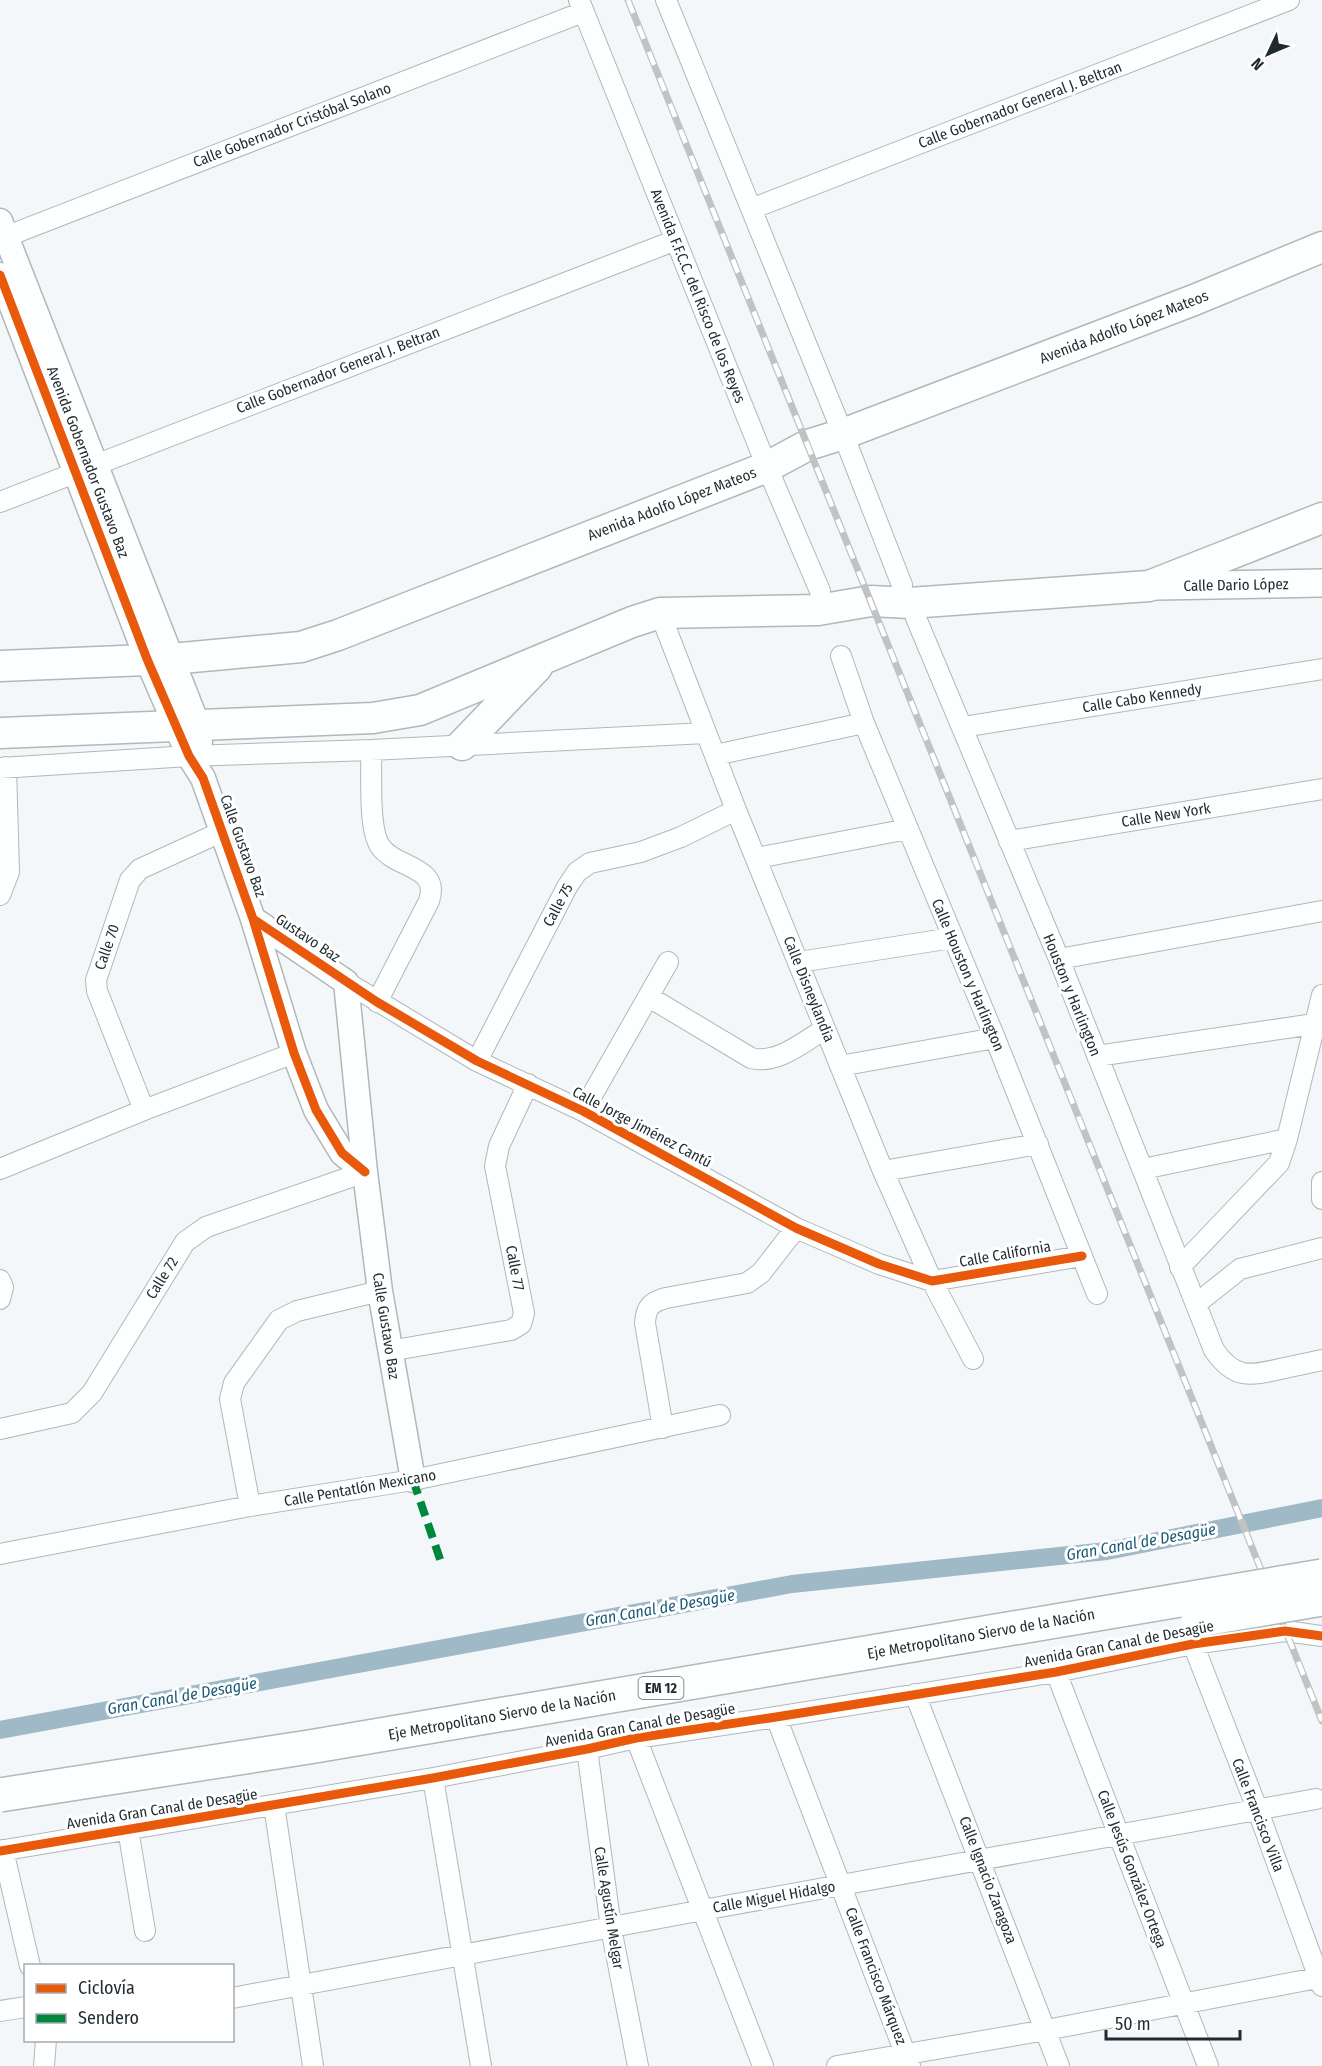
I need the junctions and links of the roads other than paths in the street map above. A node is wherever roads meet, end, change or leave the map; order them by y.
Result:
1 (666, 0) edge
2 (1288, 0) edge
3 (581, 6) edge
4 (751, 209) junction
5 (2, 232) edge
6 (676, 240) junction
7 (1322, 247) edge
8 (0, 275) edge
9 (843, 434) junction
10 (767, 467) junction
11 (86, 468) junction
12 (0, 502) edge
13 (1322, 518) edge
14 (1322, 583) edge
15 (902, 585) dead end
16 (1149, 586) junction
17 (820, 591) dead end
18 (660, 613) junction
19 (916, 618) dead end
20 (841, 656) dead end
21 (159, 659) junction
22 (545, 659) junction
23 (0, 666) edge
24 (1322, 669) edge
25 (293, 721) junction
26 (864, 723) junction
27 (186, 726) junction
28 (963, 728) junction
29 (0, 733) edge
30 (706, 733) junction
31 (462, 745) junction
32 (371, 750) junction
33 (295, 753) junction
34 (715, 755) junction
35 (198, 763) junction
36 (3, 767) edge
37 (1322, 789) edge
38 (736, 810) junction
39 (908, 830) junction
40 (221, 832) junction
41 (1009, 841) junction
42 (757, 858) junction
43 (0, 895) edge
44 (1322, 911) edge
45 (253, 919) junction
46 (952, 938) junction
47 (1059, 959) junction
48 (668, 962) dead end
49 (799, 962) junction
50 (346, 982) junction
51 (1322, 995) edge
52 (649, 997) junction
53 (377, 1002) junction
54 (1314, 1024) junction
55 (825, 1029) junction
56 (995, 1038) junction
57 (294, 1053) junction
58 (1096, 1056) junction
59 (477, 1061) junction
60 (840, 1066) junction
61 (528, 1084) junction
62 (144, 1110) junction
63 (583, 1111) junction
64 (1287, 1139) junction
65 (1038, 1144) junction
66 (0, 1169) edge
67 (1143, 1169) junction
68 (883, 1171) junction
69 (365, 1172) junction
70 (1322, 1182) edge
71 (1322, 1199) edge
72 (796, 1228) junction
73 (1316, 1250) edge
74 (1082, 1256) junction
75 (1180, 1267) junction
76 (1322, 1268) edge
77 (0, 1280) edge
78 (932, 1281) junction
79 (380, 1291) junction
80 (1097, 1294) dead end
81 (0, 1299) edge
82 (1196, 1304) junction
83 (389, 1351) junction
84 (973, 1359) dead end
85 (1322, 1360) edge
86 (720, 1415) dead end
87 (663, 1428) junction
88 (0, 1429) edge
89 (413, 1480) junction
90 (250, 1506) junction
91 (0, 1554) edge
92 (1322, 1576) edge
93 (1322, 1599) edge
94 (1322, 1636) edge
95 (1193, 1644) junction
96 (1056, 1672) junction
97 (915, 1694) junction
98 (776, 1717) junction
99 (636, 1738) junction
100 (587, 1749) junction
101 (433, 1778) junction
102 (0, 1795) edge
103 (1316, 1800) dead end
104 (274, 1805) junction
105 (1258, 1811) junction
106 (0, 1815) edge
107 (128, 1829) junction
108 (1119, 1835) junction
109 (2, 1850) edge
110 (981, 1860) junction
111 (841, 1885) junction
112 (703, 1910) junction
113 (611, 1928) junction
114 (145, 1931) dead end
115 (461, 1954) junction
116 (30, 1964) edge
117 (1321, 1980) edge
118 (299, 1986) junction
119 (234, 1998) edge
120 (1184, 2005) junction
121 (24, 2007) edge
122 (0, 2011) edge
123 (1046, 2030) junction
124 (46, 2042) edge
125 (908, 2059) edge
126 (44, 2066) edge
127 (313, 2066) edge
128 (480, 2066) edge
129 (638, 2066) edge
130 (763, 2066) edge
131 (837, 2066) edge
132 (1059, 2066) edge
133 (1208, 2066) edge

1 - 4 street
2 - 4 street, Calle Gobernador General J. Beltran
3 - 5 street, Calle Gobernador Cristóbal Solano
3 - 6 street, Avenida F.F.C.C. del Risco de los Reyes
4 - 9 street
5 - 11 street, Avenida Gobernador Gustavo Baz
6 - 10 street, Avenida F.F.C.C. del Risco de los Reyes
6 - 11 street, Calle Gobernador General J. Beltran
7 - 9 main road, Avenida Adolfo López Mateos
8 - 11 street, Avenida Gobernador Gustavo Baz
9 - 10 main road, Avenida Adolfo López Mateos
9 - 15 street
10 - 17 street, Avenida F.F.C.C. del Risco de los Reyes
10 - 21 main road, Avenida Adolfo López Mateos
11 - 12 street, Calle Gobernador General J. Beltran
11 - 21 street, Avenida Gobernador Gustavo Baz
13 - 16 main road
14 - 16 main road, Calle Dario López
16 - 18 main road
18 - 22 main road
18 - 30 street, Calle Disneylandia
19 - 28 street, Houston y Harlington
20 - 26 street, Calle Houston y Harlington
21 - 23 main road, Avenida Adolfo López Mateos
21 - 27 street, Calle Gustavo Baz
22 - 25 main road
22 - 31 main road
24 - 28 street, Calle Cabo Kennedy
25 - 27 main road
25 - 33 street
26 - 34 street
26 - 39 street, Calle Houston y Harlington
27 - 29 main road
27 - 35 street, Calle Gustavo Baz
28 - 41 street, Houston y Harlington
30 - 31 street
30 - 34 street, Calle Disneylandia
31 - 32 street
32 - 33 street
32 - 53 street
33 - 35 street
34 - 38 street, Calle Disneylandia
35 - 36 street
35 - 40 street, Calle Gustavo Baz
36 - 43 street
37 - 41 street, Calle New York
38 - 42 street, Calle Disneylandia
38 - 59 street, Calle 75
39 - 42 street
39 - 46 street, Calle Houston y Harlington
40 - 45 street, Calle Gustavo Baz
40 - 62 street, Calle 70
41 - 47 street, Houston y Harlington
42 - 49 street, Calle Disneylandia
44 - 47 street
45 - 50 street, Gustavo Baz
45 - 57 street, Calle Gustavo Baz
46 - 49 street
46 - 56 street, Calle Houston y Harlington
47 - 58 street, Houston y Harlington
48 - 52 street
49 - 55 street, Calle Disneylandia
50 - 53 street, Calle Jorge Jiménez Cantú
50 - 69 street, Calle Gustavo Baz
51 - 54 street
52 - 55 street
52 - 63 street
53 - 59 street, Calle Jorge Jiménez Cantú
54 - 58 street
54 - 64 street
55 - 60 street, Calle Disneylandia
56 - 60 street
56 - 65 street, Calle Houston y Harlington
57 - 62 street
57 - 69 street, Calle Gustavo Baz
58 - 67 street, Houston y Harlington
59 - 61 street, Calle Jorge Jiménez Cantú
60 - 68 street, Calle Disneylandia
61 - 63 street, Calle Jorge Jiménez Cantú
61 - 83 street, Calle 77
62 - 66 street
63 - 72 street, Calle Jorge Jiménez Cantú
64 - 67 street
64 - 75 street
65 - 68 street
65 - 74 street, Calle Houston y Harlington
67 - 75 street, Houston y Harlington
68 - 78 street, Calle Disneylandia
69 - 79 street, Calle Gustavo Baz
69 - 88 street, Calle 72
70 - 71 street
72 - 78 street, Calle Jorge Jiménez Cantú
72 - 87 street
73 - 76 street
73 - 82 street
74 - 78 street, Calle California
74 - 80 street, Calle Houston y Harlington
75 - 82 street, Houston y Harlington
77 - 81 street
78 - 84 street, Calle Disneylandia
79 - 83 street, Calle Gustavo Baz
79 - 90 street
82 - 85 street, Houston y Harlington
83 - 89 street, Calle Gustavo Baz
86 - 87 street, Calle Pentatlón Mexicano
87 - 89 street, Calle Pentatlón Mexicano
89 - 90 street, Calle Pentatlón Mexicano
90 - 91 street, Calle Pentatlón Mexicano
92 - 102 highway, Eje Metropolitano Siervo de la Nación / EM 12, bridge
93 - 106 highway, Eje Metropolitano Siervo de la Nación / EM 12, bridge
94 - 95 street, Avenida Gran Canal de Desagüe
95 - 96 street, Avenida Gran Canal de Desagüe
95 - 105 street, Calle Francisco Villa
96 - 97 street, Avenida Gran Canal de Desagüe
96 - 108 street, Calle Jesús González Ortega
97 - 98 street, Avenida Gran Canal de Desagüe
97 - 110 street, Calle Ignacio Zaragoza
98 - 99 street, Avenida Gran Canal de Desagüe
98 - 111 street, Calle Francisco Márquez
99 - 100 street, Avenida Gran Canal de Desagüe
99 - 112 street
100 - 101 street, Avenida Gran Canal de Desagüe
100 - 113 street, Calle Agustín Melgar
101 - 104 street, Avenida Gran Canal de Desagüe
101 - 115 street
103 - 105 street, Calle Miguel Hidalgo
104 - 107 street, Avenida Gran Canal de Desagüe
104 - 118 street
105 - 108 street, Calle Miguel Hidalgo
105 - 117 street, Calle Francisco Villa
107 - 109 street, Avenida Gran Canal de Desagüe
107 - 114 street
108 - 110 street, Calle Miguel Hidalgo
108 - 120 street, Calle Jesús González Ortega
109 - 116 street
110 - 111 street, Calle Miguel Hidalgo
110 - 123 street, Calle Ignacio Zaragoza
111 - 112 street, Calle Miguel Hidalgo
111 - 125 street, Calle Francisco Márquez
112 - 113 street, Calle Miguel Hidalgo
112 - 130 street
113 - 115 street, Calle Miguel Hidalgo
113 - 129 street, Calle Agustín Melgar
115 - 118 street, Calle Miguel Hidalgo
115 - 128 street
117 - 120 street
118 - 119 street, Calle Miguel Hidalgo
118 - 127 street
120 - 123 street
120 - 133 street, Calle Jesús González Ortega
121 - 122 street
123 - 125 street
123 - 132 street, Calle Ignacio Zaragoza
124 - 126 street
125 - 131 street

